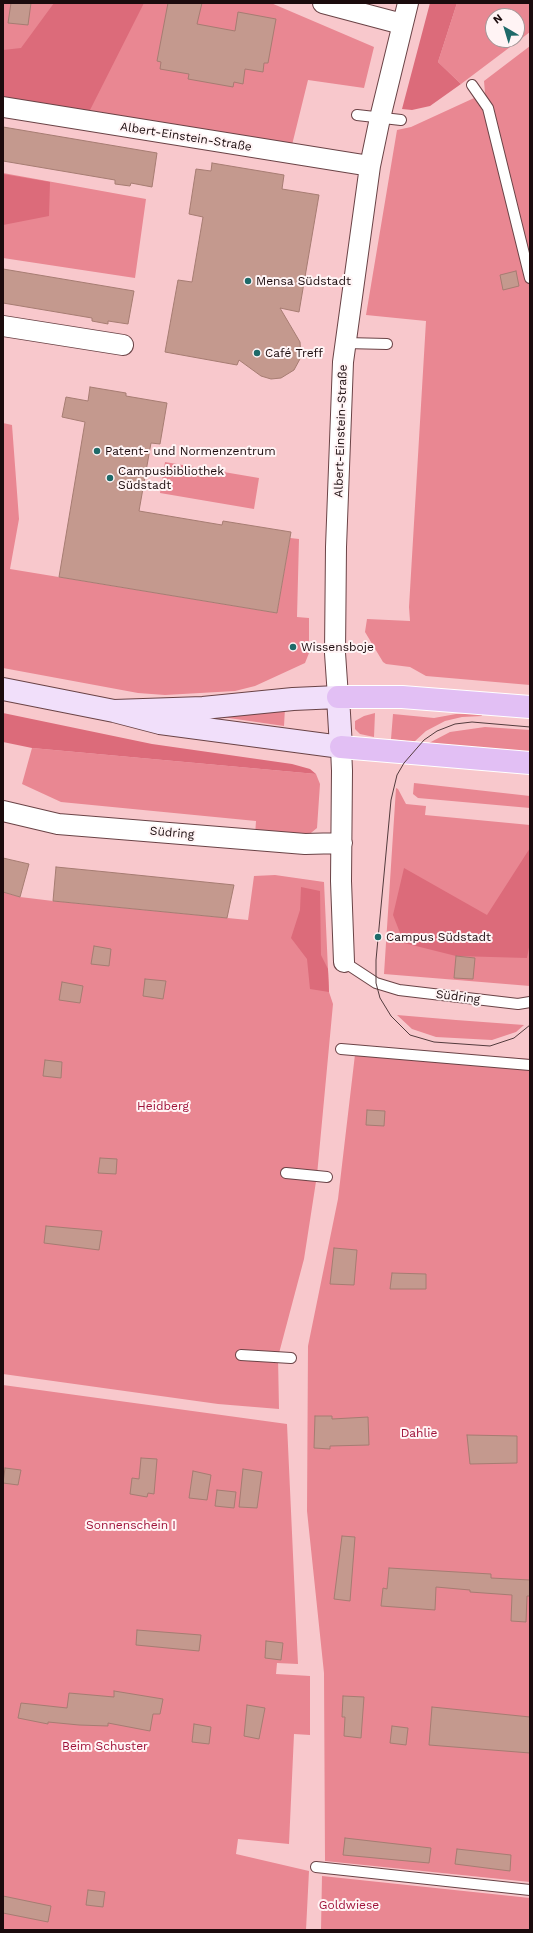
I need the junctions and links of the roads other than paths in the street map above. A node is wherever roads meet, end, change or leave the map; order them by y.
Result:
1 (323, 3) edge
2 (408, 3) edge
3 (402, 24) junction
4 (472, 85) dead end
5 (3, 107) edge
6 (357, 115) dead end
7 (380, 118) junction
8 (401, 120) dead end
9 (370, 166) junction
10 (530, 278) edge
11 (3, 326) edge
12 (346, 343) junction
13 (386, 344) dead end
14 (123, 345) dead end
15 (3, 689) edge
16 (338, 697) junction
17 (530, 707) edge
18 (114, 711) junction
19 (341, 747) junction
20 (530, 763) edge
21 (3, 811) edge
22 (342, 843) junction
23 (344, 962) joint
24 (530, 1002) edge
25 (341, 1049) dead end
26 (530, 1065) edge
27 (286, 1173) dead end
28 (327, 1177) dead end
29 (241, 1355) dead end
30 (291, 1358) dead end
31 (316, 1867) dead end
32 (530, 1890) edge

1 - 3 street
2 - 3 street, Albert-Einstein-Straße
3 - 7 street, Albert-Einstein-Straße
4 - 10 lane
5 - 9 street, Albert-Einstein-Straße
6 - 7 lane
7 - 8 lane
7 - 9 street, Albert-Einstein-Straße
9 - 12 street, Albert-Einstein-Straße
11 - 14 street
12 - 13 lane
12 - 16 street, Albert-Einstein-Straße
15 - 18 main road
16 - 17 main road
16 - 18 main road
16 - 19 main road, Südring
18 - 19 main road
19 - 20 main road
19 - 22 street, Südring
21 - 22 street, Südring
22 - 23 street, Südring
23 - 24 lane, Südring
25 - 26 lane
27 - 28 lane
29 - 30 lane
31 - 32 lane

